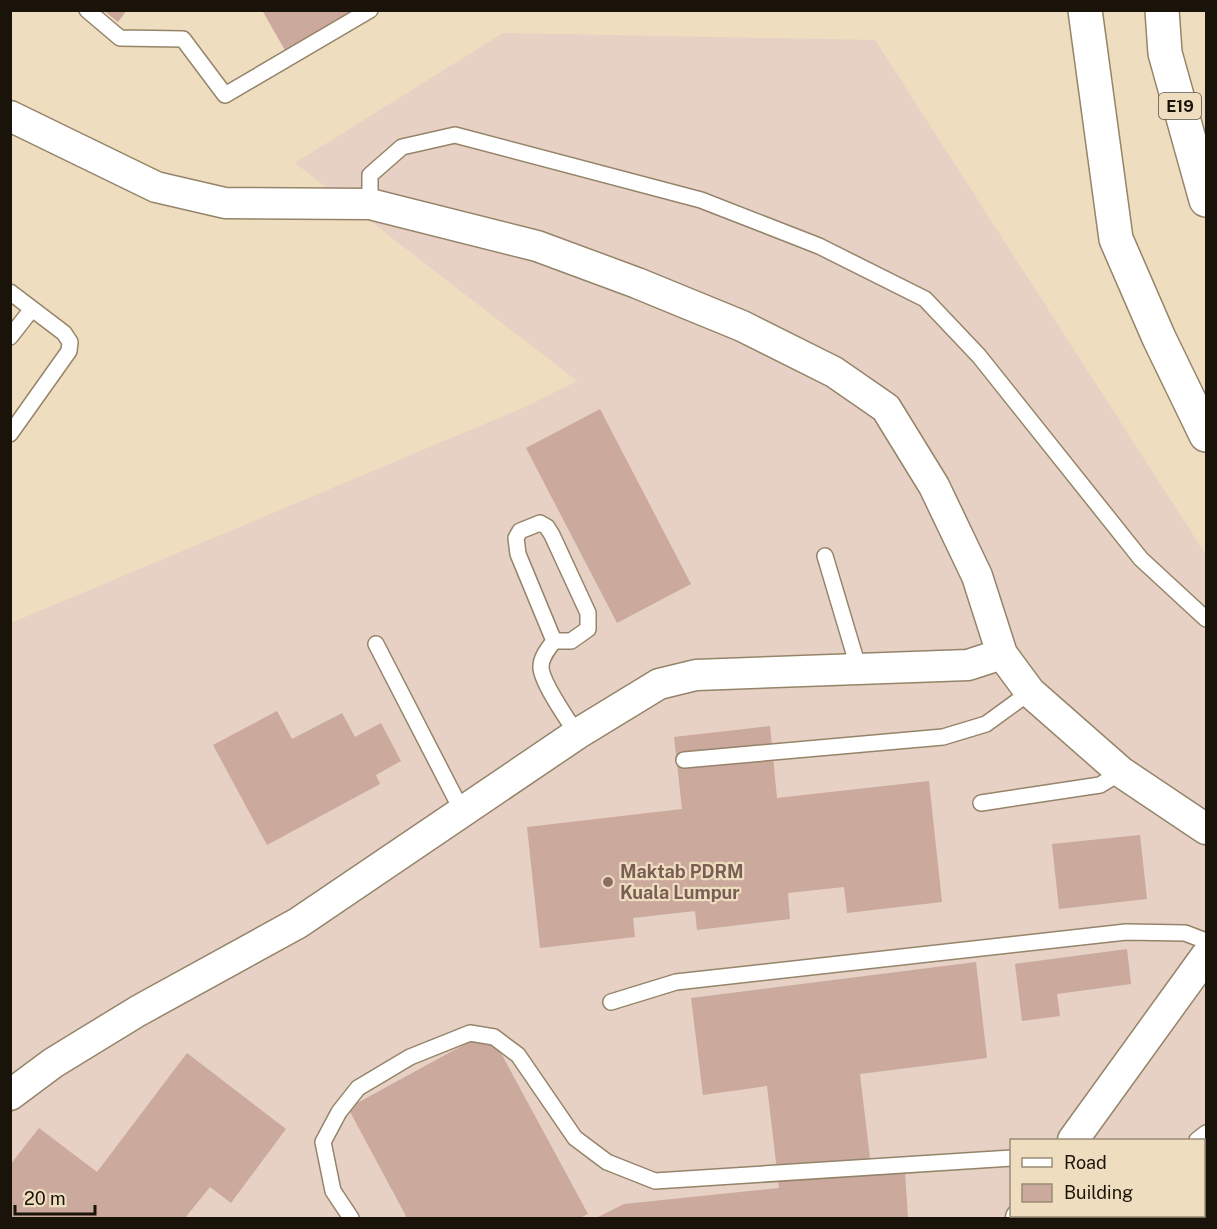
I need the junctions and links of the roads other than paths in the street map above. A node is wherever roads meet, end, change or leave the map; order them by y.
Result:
1 (87, 10) edge
2 (370, 10) edge
3 (1085, 10) edge
4 (1162, 10) edge
5 (10, 117) edge
6 (1206, 200) edge
7 (370, 204) junction
8 (10, 292) edge
9 (32, 309) junction
10 (10, 337) edge
11 (10, 434) edge
12 (1206, 435) edge
13 (825, 556) dead end
14 (1206, 619) edge
15 (554, 641) junction
16 (376, 644) dead end
17 (1002, 654) junction
18 (859, 670) junction
19 (1030, 692) junction
20 (577, 734) junction
21 (684, 760) dead end
22 (1121, 772) junction
23 (981, 803) dead end
24 (462, 811) junction
25 (1206, 829) edge
26 (1206, 941) edge
27 (1206, 956) edge
28 (612, 1002) dead end
29 (10, 1095) edge
30 (1074, 1139) edge
31 (1010, 1158) edge
32 (351, 1218) edge

1 - 2 lane
3 - 12 highway
4 - 6 highway, E19
5 - 7 street
7 - 14 lane
7 - 17 street
8 - 9 lane
9 - 10 lane
9 - 11 lane
13 - 18 lane
15 - 15 lane
15 - 20 lane
16 - 24 lane
17 - 18 street
17 - 19 street
18 - 20 street
19 - 21 lane
19 - 22 street
20 - 24 street
22 - 23 lane
22 - 25 street
24 - 29 street
26 - 28 lane
27 - 30 street
31 - 32 lane

